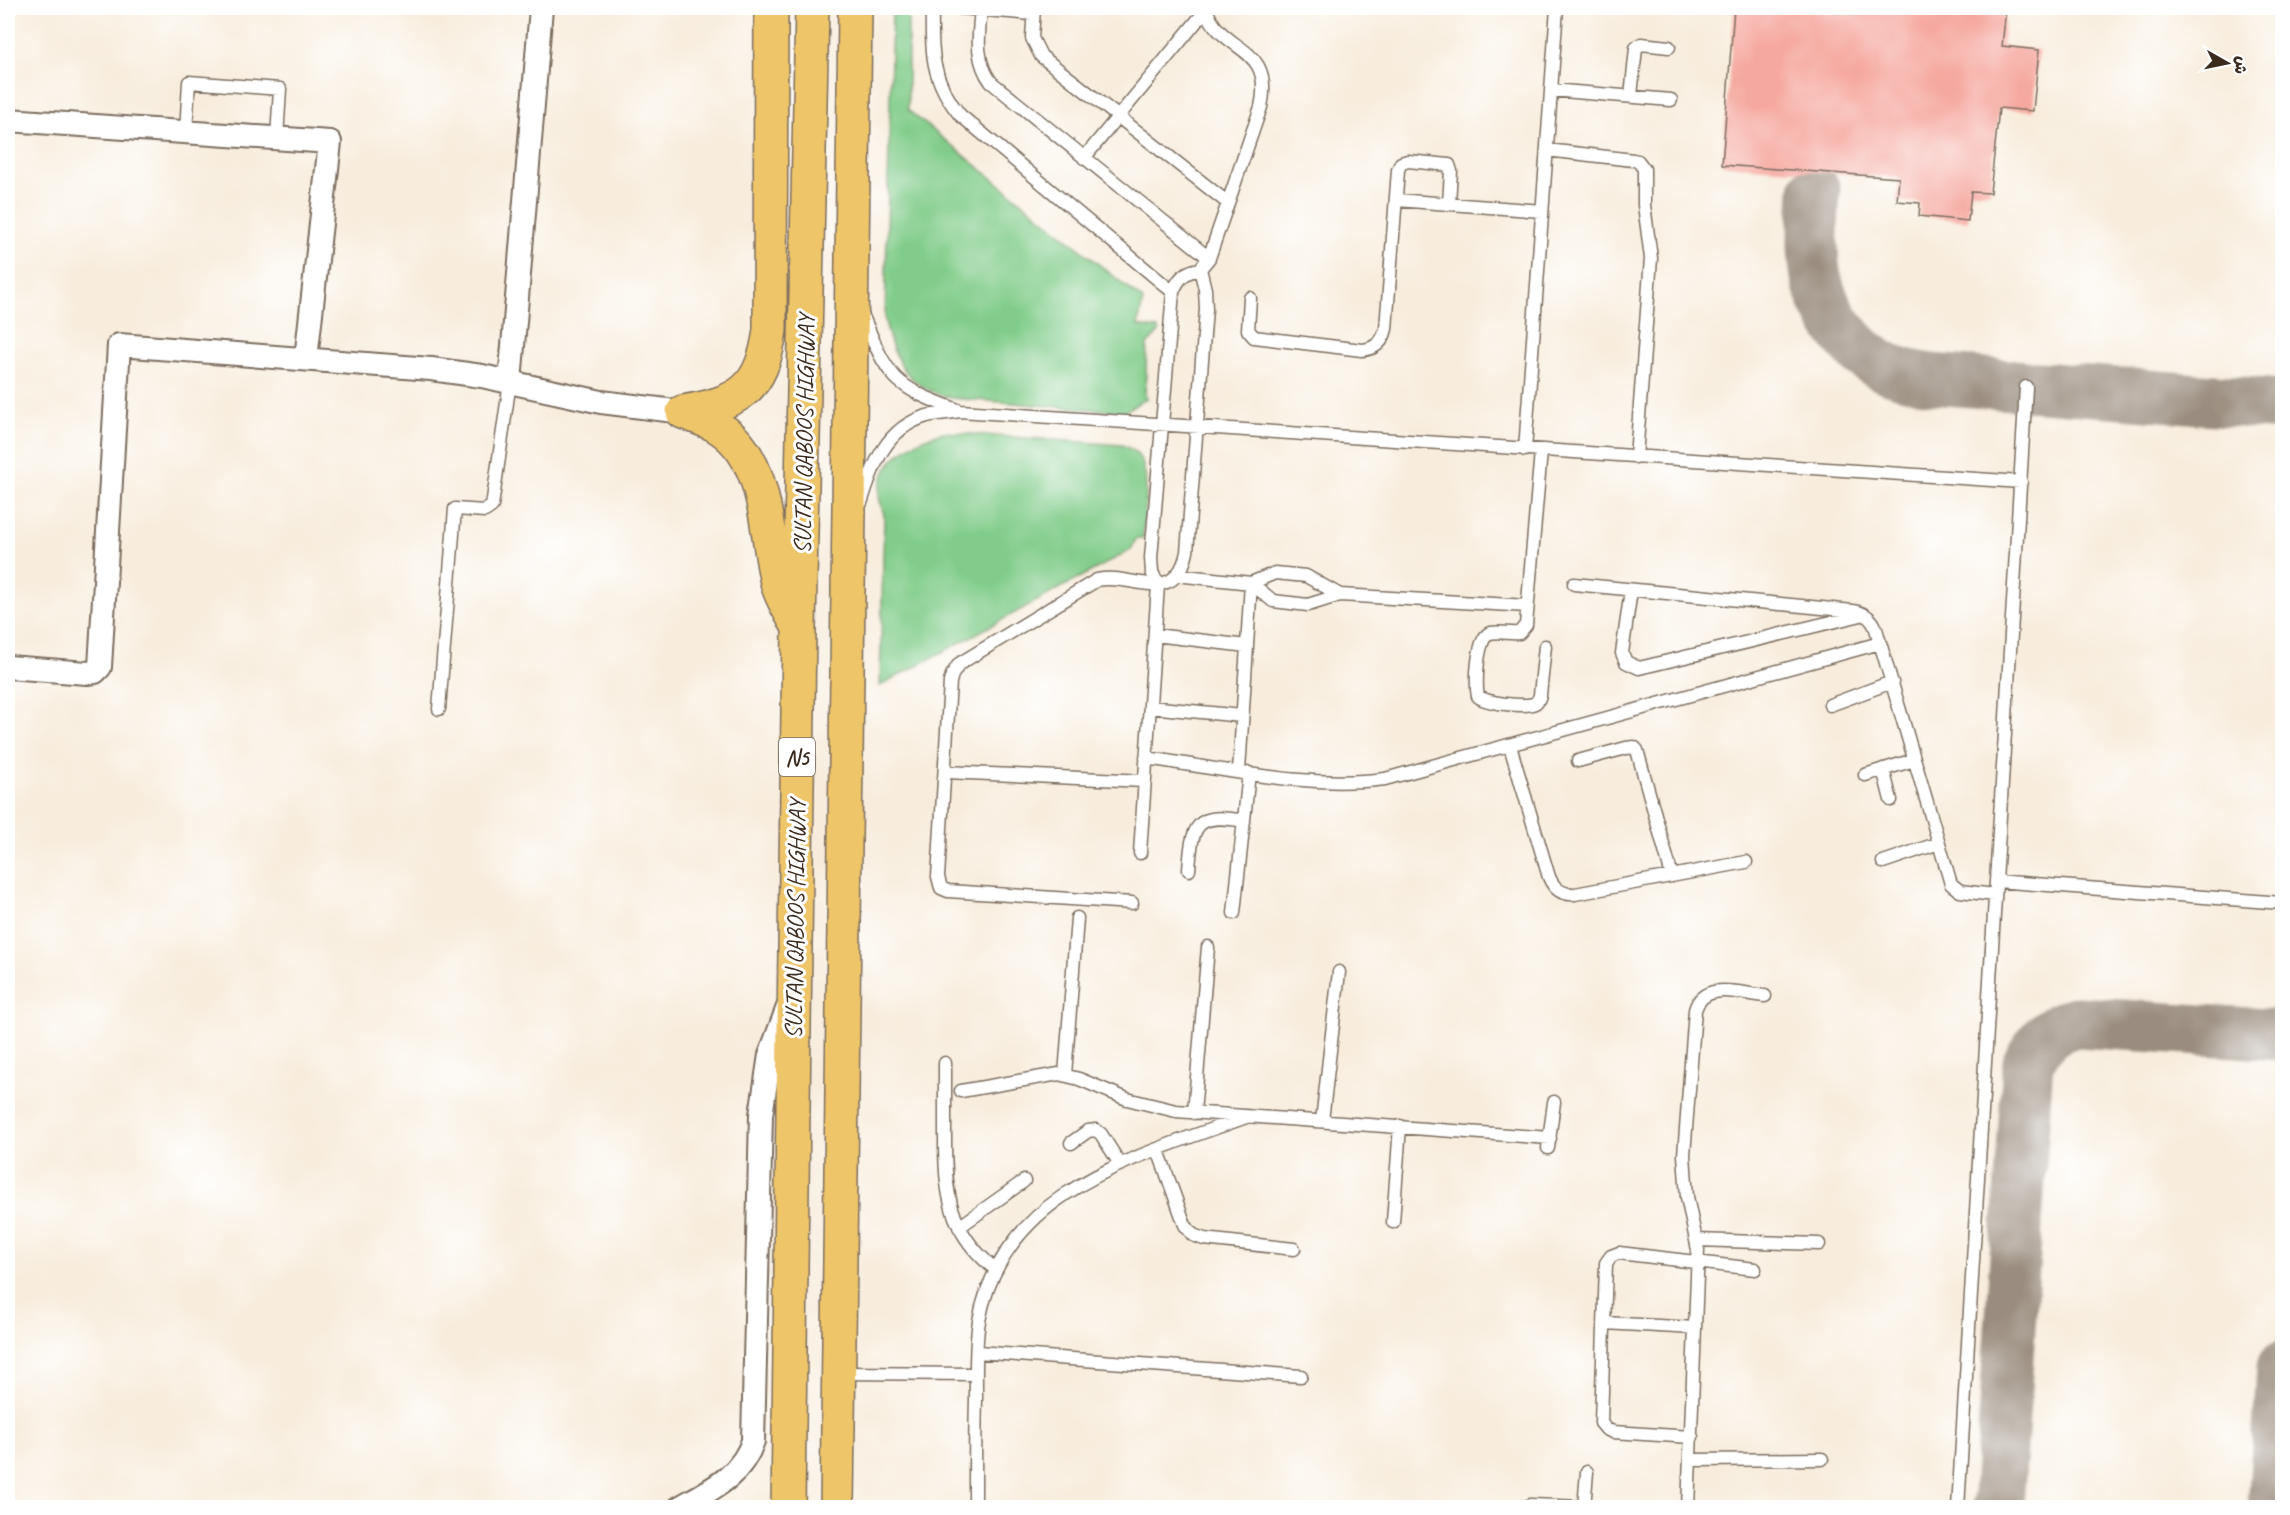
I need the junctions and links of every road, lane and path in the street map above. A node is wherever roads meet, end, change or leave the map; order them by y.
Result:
1 (541, 8) edge
2 (771, 8) edge
3 (812, 8) edge
4 (855, 8) edge
5 (932, 8) edge
6 (960, 8) edge
7 (981, 8) edge
8 (1557, 8) edge
9 (1206, 9) edge
10 (1034, 11) edge
11 (1669, 47) dead end
12 (1551, 90) junction
13 (1631, 96) junction
14 (1671, 100) dead end
15 (1117, 116) junction
16 (8, 120) edge
17 (186, 132) junction
18 (277, 138) junction
19 (1547, 150) junction
20 (1084, 158) junction
21 (1396, 200) junction
22 (1228, 203) junction
23 (1449, 204) junction
24 (1542, 211) junction
25 (1209, 258) junction
26 (1200, 269) junction
27 (851, 287) junction
28 (1173, 292) junction
29 (1250, 298) dead end
30 (306, 359) junction
31 (510, 382) junction
32 (2026, 387) dead end
33 (960, 411) junction
34 (683, 412) junction
35 (1162, 424) junction
36 (1197, 426) junction
37 (1525, 450) junction
38 (1541, 451) junction
39 (1636, 457) junction
40 (2020, 482) junction
41 (848, 542) junction
42 (1176, 575) junction
43 (1251, 582) junction
44 (1574, 584) dead end
45 (1158, 585) junction
46 (1631, 590) junction
47 (1340, 595) junction
48 (1528, 606) junction
49 (1865, 614) junction
50 (799, 629) junction
51 (1155, 635) junction
52 (1880, 643) junction
53 (1247, 646) junction
54 (1545, 646) dead end
55 (8, 667) edge
56 (1892, 682) junction
57 (1830, 705) dead end
58 (1150, 707) junction
59 (440, 709) dead end
60 (1242, 716) junction
61 (1510, 746) junction
62 (1146, 758) junction
63 (1914, 760) junction
64 (1578, 761) dead end
65 (1883, 770) junction
66 (945, 772) junction
67 (1244, 772) junction
68 (1865, 775) dead end
69 (1145, 780) junction
70 (1891, 800) dead end
71 (1244, 821) junction
72 (1939, 843) junction
73 (1140, 853) dead end
74 (1746, 862) dead end
75 (1883, 862) dead end
76 (1189, 870) dead end
77 (1672, 876) junction
78 (1996, 881) junction
79 (1995, 895) junction
80 (1132, 903) dead end
81 (2283, 903) edge
82 (1234, 912) dead end
83 (1077, 918) dead end
84 (1208, 948) dead end
85 (1340, 972) dead end
86 (795, 989) junction
87 (1765, 996) dead end
88 (945, 1063) dead end
89 (1065, 1075) junction
90 (961, 1090) dead end
91 (1554, 1102) dead end
92 (1194, 1113) junction
93 (1250, 1116) junction
94 (1323, 1121) junction
95 (1400, 1126) junction
96 (1071, 1143) dead end
97 (1158, 1150) junction
98 (1120, 1164) junction
99 (1024, 1181) dead end
100 (1393, 1222) dead end
101 (958, 1227) junction
102 (1697, 1240) junction
103 (1820, 1244) dead end
104 (1294, 1249) dead end
105 (1698, 1263) junction
106 (995, 1269) junction
107 (1755, 1269) dead end
108 (1604, 1323) junction
109 (1695, 1328) junction
110 (977, 1352) junction
111 (839, 1373) junction
112 (976, 1374) junction
113 (1302, 1376) dead end
114 (1692, 1437) junction
115 (1822, 1459) dead end
116 (1691, 1460) junction
117 (1587, 1472) dead end
118 (1530, 1505) dead end
119 (1584, 1507) edge
120 (679, 1508) edge
121 (788, 1508) edge
122 (837, 1508) edge
123 (975, 1508) edge
124 (1688, 1508) edge
125 (1958, 1508) edge

1 - 31 street
2 - 34 highway
3 - 50 highway, SULTAN QABOOS HIGHWAY / N5
4 - 27 highway, SULTAN QABOOS HIGHWAY / N5
5 - 28 lane
6 - 7 lane
7 - 10 lane
7 - 20 lane
8 - 12 lane
9 - 15 lane
9 - 22 lane
10 - 15 lane
11 - 13 lane
12 - 13 lane
12 - 19 lane
13 - 14 lane
15 - 20 lane
15 - 22 lane
16 - 17 street
17 - 18 street
17 - 18 lane
18 - 30 street
19 - 24 lane
19 - 39 lane
20 - 25 lane
21 - 23 lane
21 - 23 lane
21 - 29 lane
22 - 25 lane
23 - 24 lane
24 - 37 lane
25 - 26 lane
26 - 28 lane
26 - 36 lane
27 - 33 lane
27 - 41 highway, SULTAN QABOOS HIGHWAY / N5
28 - 35 lane
30 - 31 street
30 - 55 street
31 - 34 street
31 - 59 lane
32 - 40 lane
33 - 35 lane
33 - 41 lane
34 - 50 highway
35 - 36 lane
35 - 45 lane
36 - 37 lane
36 - 42 lane
37 - 38 lane
38 - 39 lane
38 - 48 lane
39 - 40 lane
40 - 78 lane
41 - 111 highway, SULTAN QABOOS HIGHWAY / N5
42 - 43 lane
42 - 45 lane
43 - 47 lane
43 - 47 lane
43 - 53 lane
44 - 46 lane
45 - 51 lane
45 - 66 lane
46 - 49 lane
46 - 49 lane
47 - 48 lane
48 - 54 lane
49 - 52 lane
50 - 86 highway, SULTAN QABOOS HIGHWAY / N5
51 - 53 lane
51 - 58 lane
52 - 56 lane
52 - 61 lane
53 - 60 lane
56 - 57 lane
56 - 63 lane
58 - 60 lane
58 - 62 lane
60 - 67 lane
61 - 67 lane
61 - 77 lane
62 - 67 lane
62 - 69 lane
63 - 65 lane
63 - 72 lane
64 - 77 lane
65 - 68 lane
65 - 70 lane
66 - 69 lane
66 - 80 lane
67 - 71 lane
69 - 73 lane
71 - 76 lane
71 - 82 lane
72 - 75 lane
72 - 79 lane
74 - 77 lane
78 - 79 lane
78 - 81 lane
79 - 125 lane
83 - 89 lane
84 - 92 lane
85 - 94 lane
86 - 120 street
86 - 121 highway, SULTAN QABOOS HIGHWAY / N5
87 - 102 lane
88 - 101 lane
89 - 90 lane
89 - 92 lane
91 - 95 lane
92 - 93 lane
93 - 94 lane
93 - 97 lane
94 - 95 lane
95 - 100 lane
96 - 98 lane
97 - 98 lane
97 - 104 lane
98 - 106 lane
99 - 101 lane
101 - 106 lane
102 - 103 lane
102 - 105 lane
105 - 107 lane
105 - 108 lane
105 - 109 lane
106 - 110 lane
108 - 109 lane
108 - 114 lane
109 - 114 lane
110 - 112 lane
110 - 113 lane
111 - 112 lane
111 - 122 highway, SULTAN QABOOS HIGHWAY / N5
112 - 123 lane
114 - 116 lane
115 - 116 lane
116 - 124 lane
117 - 119 lane
118 - 119 lane

